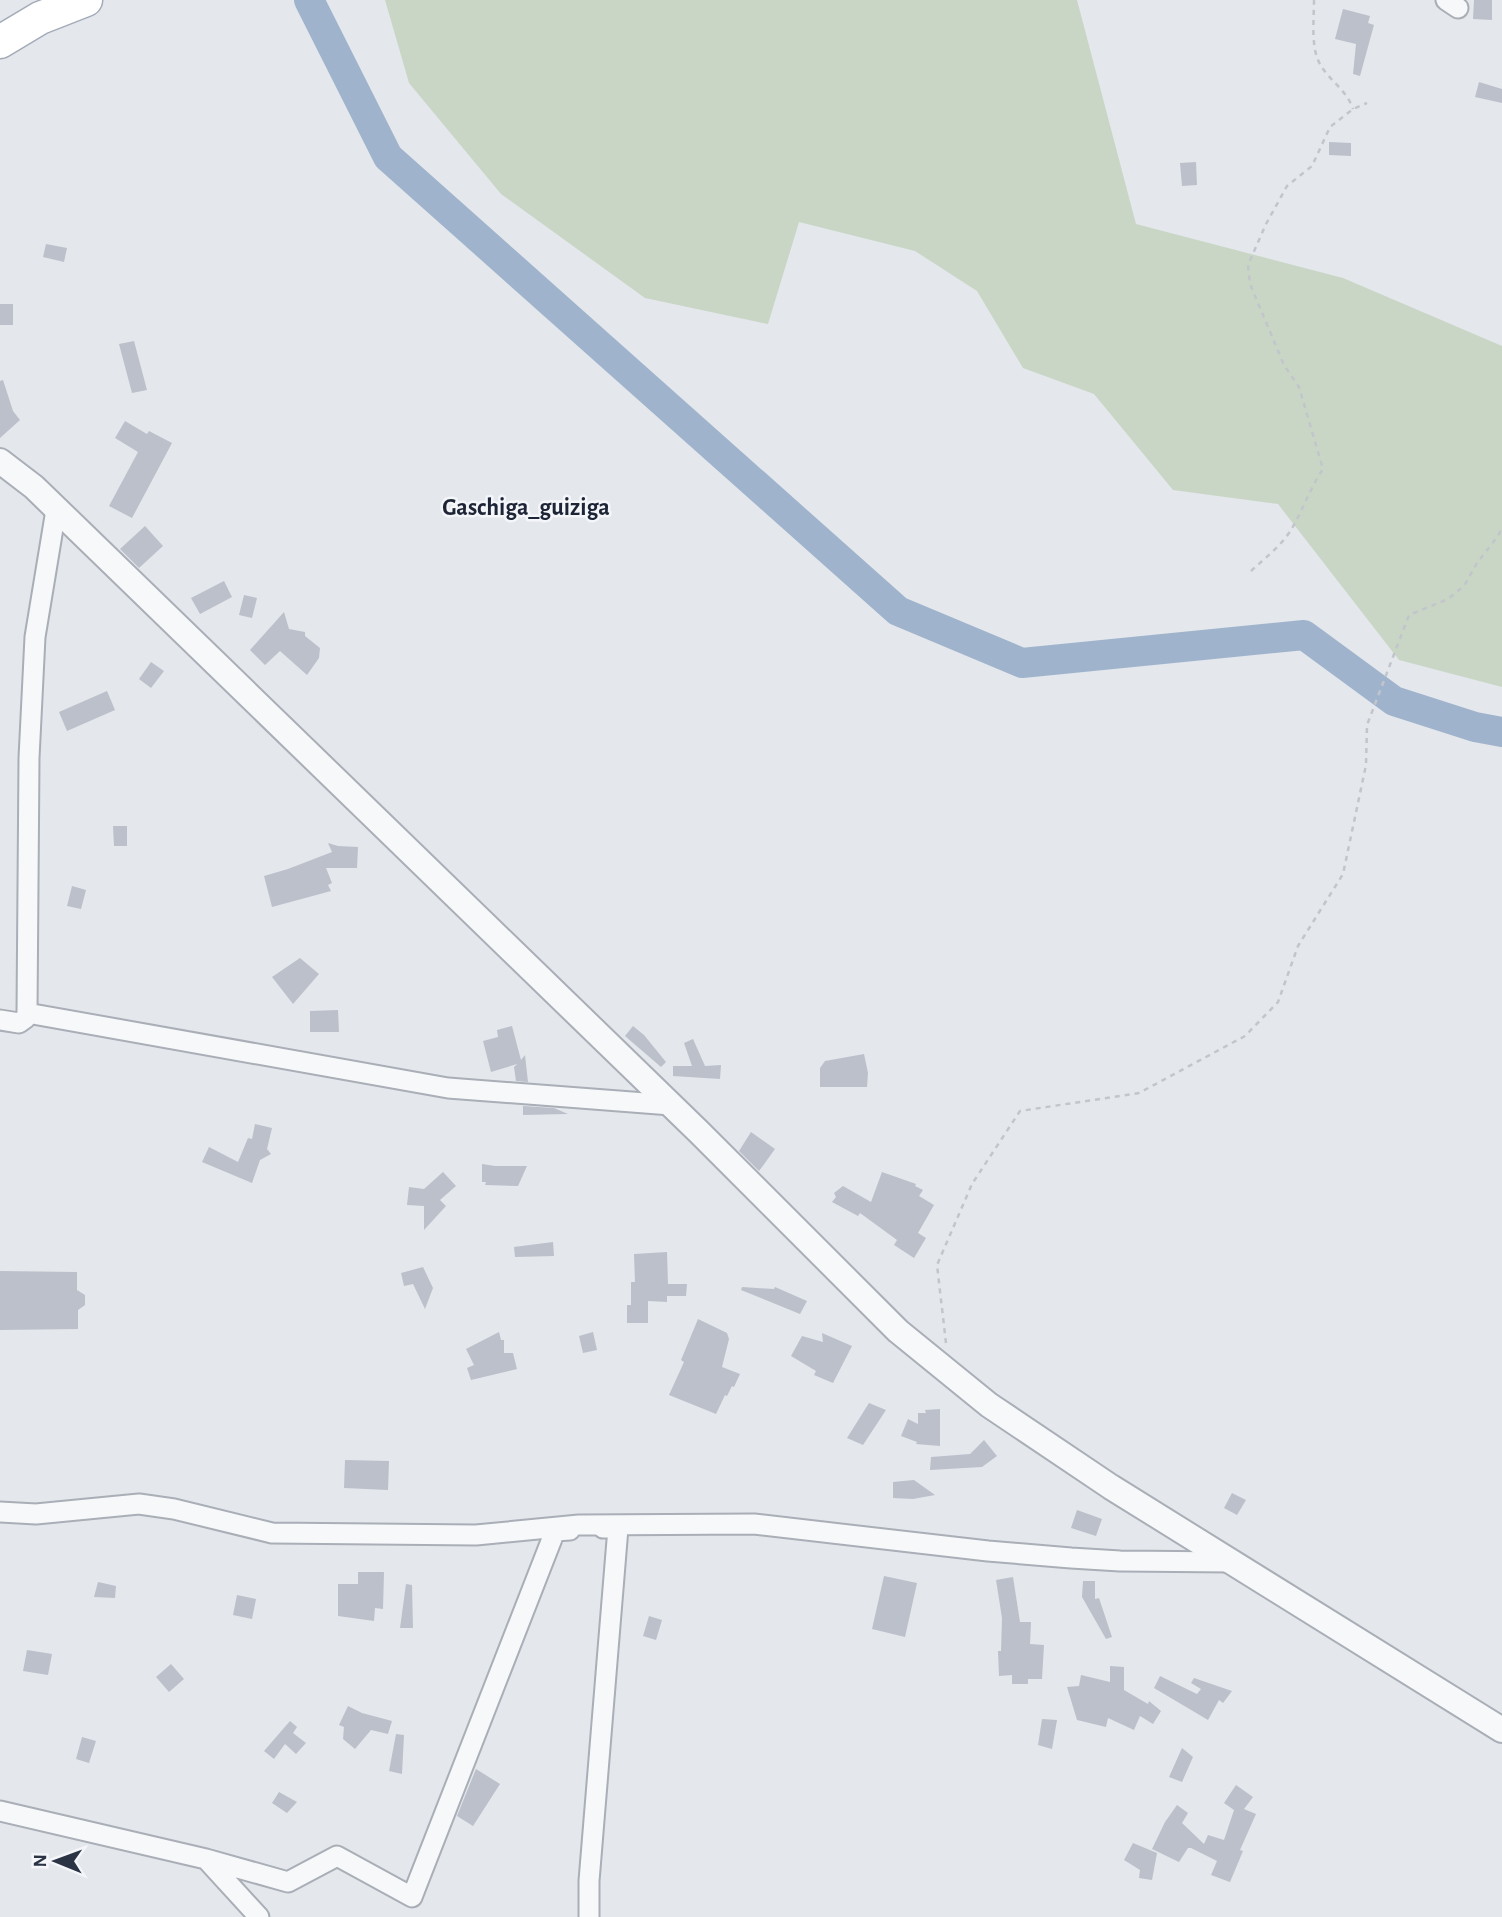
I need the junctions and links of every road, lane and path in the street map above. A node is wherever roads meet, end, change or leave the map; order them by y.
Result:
1 (1314, 0) edge
2 (83, 2) edge
3 (0, 42) edge
4 (1367, 103) dead end
5 (1353, 109) junction
6 (0, 461) edge
7 (56, 510) junction
8 (1502, 527) edge
9 (1251, 571) dead end
10 (27, 1013) junction
11 (0, 1020) edge
12 (671, 1104) junction
13 (950, 1374) junction
14 (0, 1512) edge
15 (1231, 1562) junction
16 (1502, 1730) edge
17 (0, 1811) edge
18 (206, 1858) junction
19 (259, 1917) edge
20 (589, 1917) edge

1 - 5 path
2 - 3 main road
4 - 5 path
5 - 9 path
6 - 7 street
7 - 10 street
7 - 12 street
8 - 13 path
10 - 11 street
10 - 12 street
12 - 13 street
13 - 15 street
14 - 15 street
15 - 16 street
17 - 18 street
18 - 19 street
18 - 20 street

